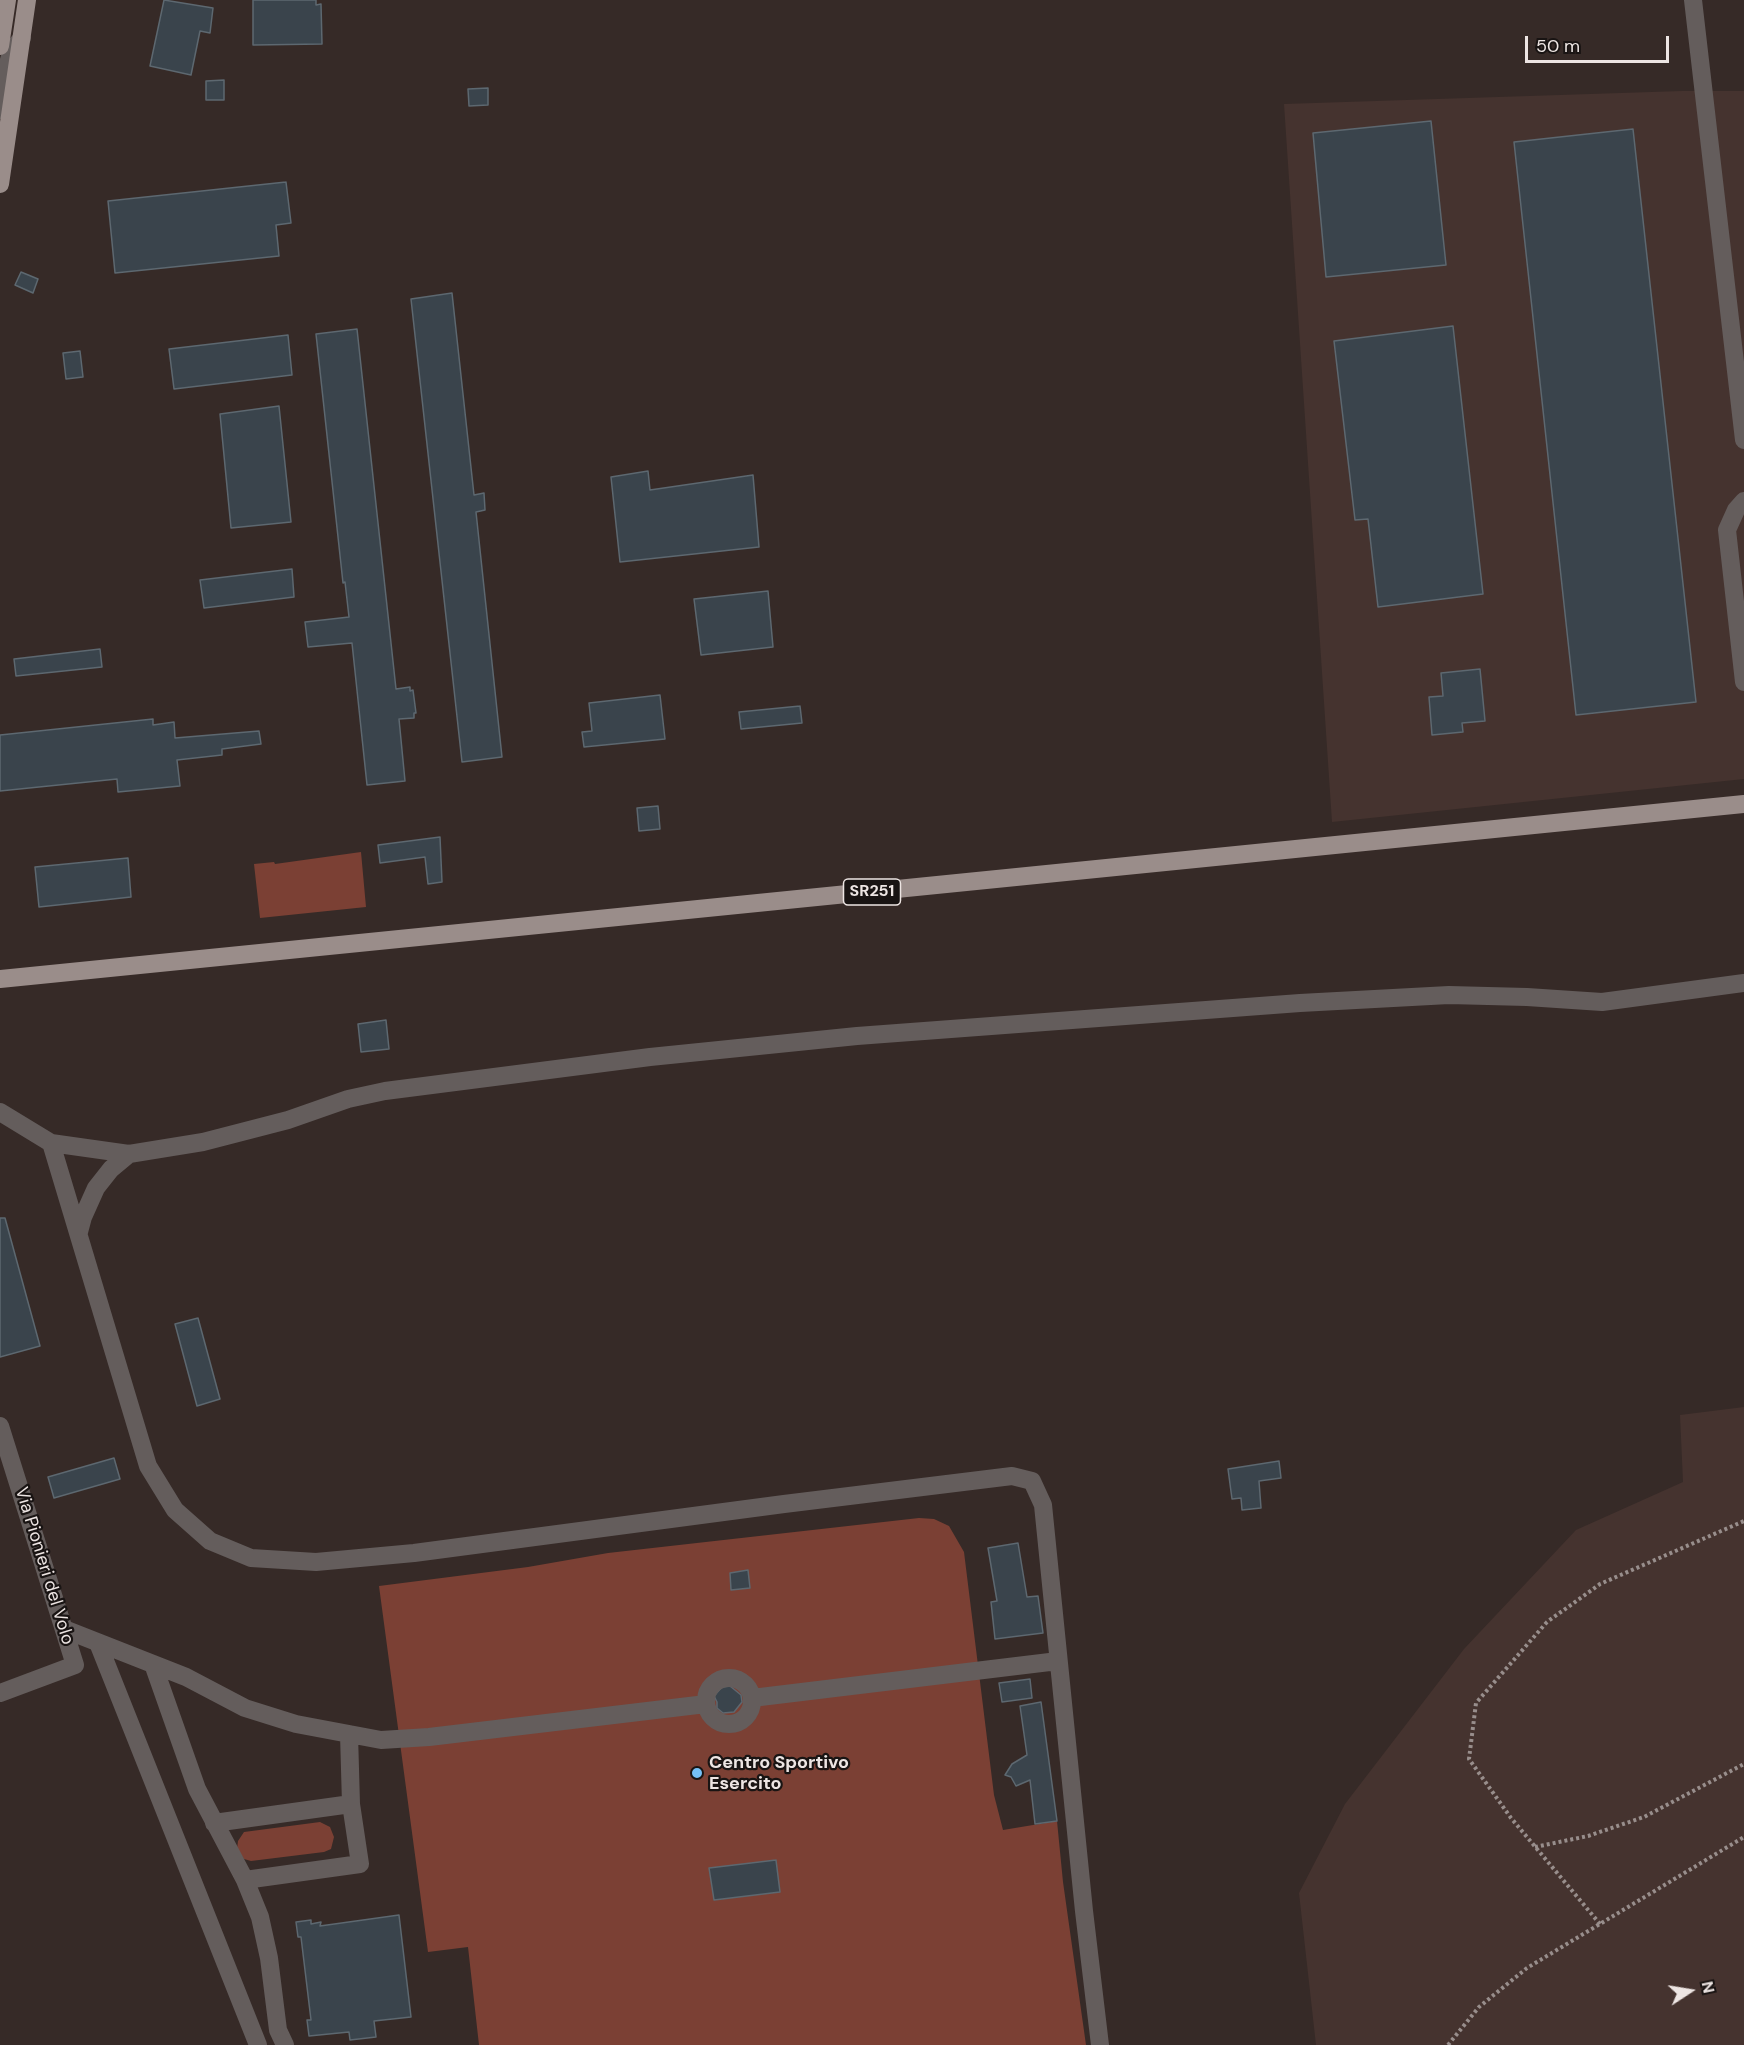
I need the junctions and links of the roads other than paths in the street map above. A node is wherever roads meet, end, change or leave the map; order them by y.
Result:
1 (7, 0) edge
2 (27, 0) edge
3 (1693, 0) edge
4 (22, 38) junction
5 (0, 45) edge
6 (0, 110) edge
7 (0, 184) edge
8 (1744, 440) edge
9 (1744, 501) edge
10 (1744, 682) edge
11 (1744, 804) edge
12 (0, 979) edge
13 (1744, 983) edge
14 (0, 1112) edge
15 (51, 1143) junction
16 (129, 1154) junction
17 (79, 1232) junction
18 (0, 1426) edge
19 (64, 1629) junction
20 (98, 1642) junction
21 (1058, 1661) junction
22 (153, 1664) junction
23 (0, 1693) edge
24 (752, 1698) junction
25 (706, 1704) junction
26 (349, 1734) junction
27 (351, 1804) junction
28 (214, 1823) junction
29 (245, 1880) junction
30 (258, 2045) edge
31 (285, 2045) edge
32 (1100, 2045) edge

1 - 5 main road
2 - 4 main road
3 - 8 street
4 - 6 street
4 - 7 main road
9 - 10 street
11 - 12 main road, SR251
13 - 16 street
14 - 15 street
15 - 16 street
15 - 17 street
16 - 17 street
17 - 21 street
18 - 19 street, Via Pionieri del Volo
19 - 20 street
19 - 23 street, Via Pionieri del Volo
20 - 22 street
20 - 30 street
21 - 24 street
21 - 32 street
22 - 26 street
22 - 28 street
24 - 25 street
24 - 25 street
25 - 26 street
26 - 27 street
27 - 28 street
27 - 29 street
28 - 29 street
29 - 31 street

